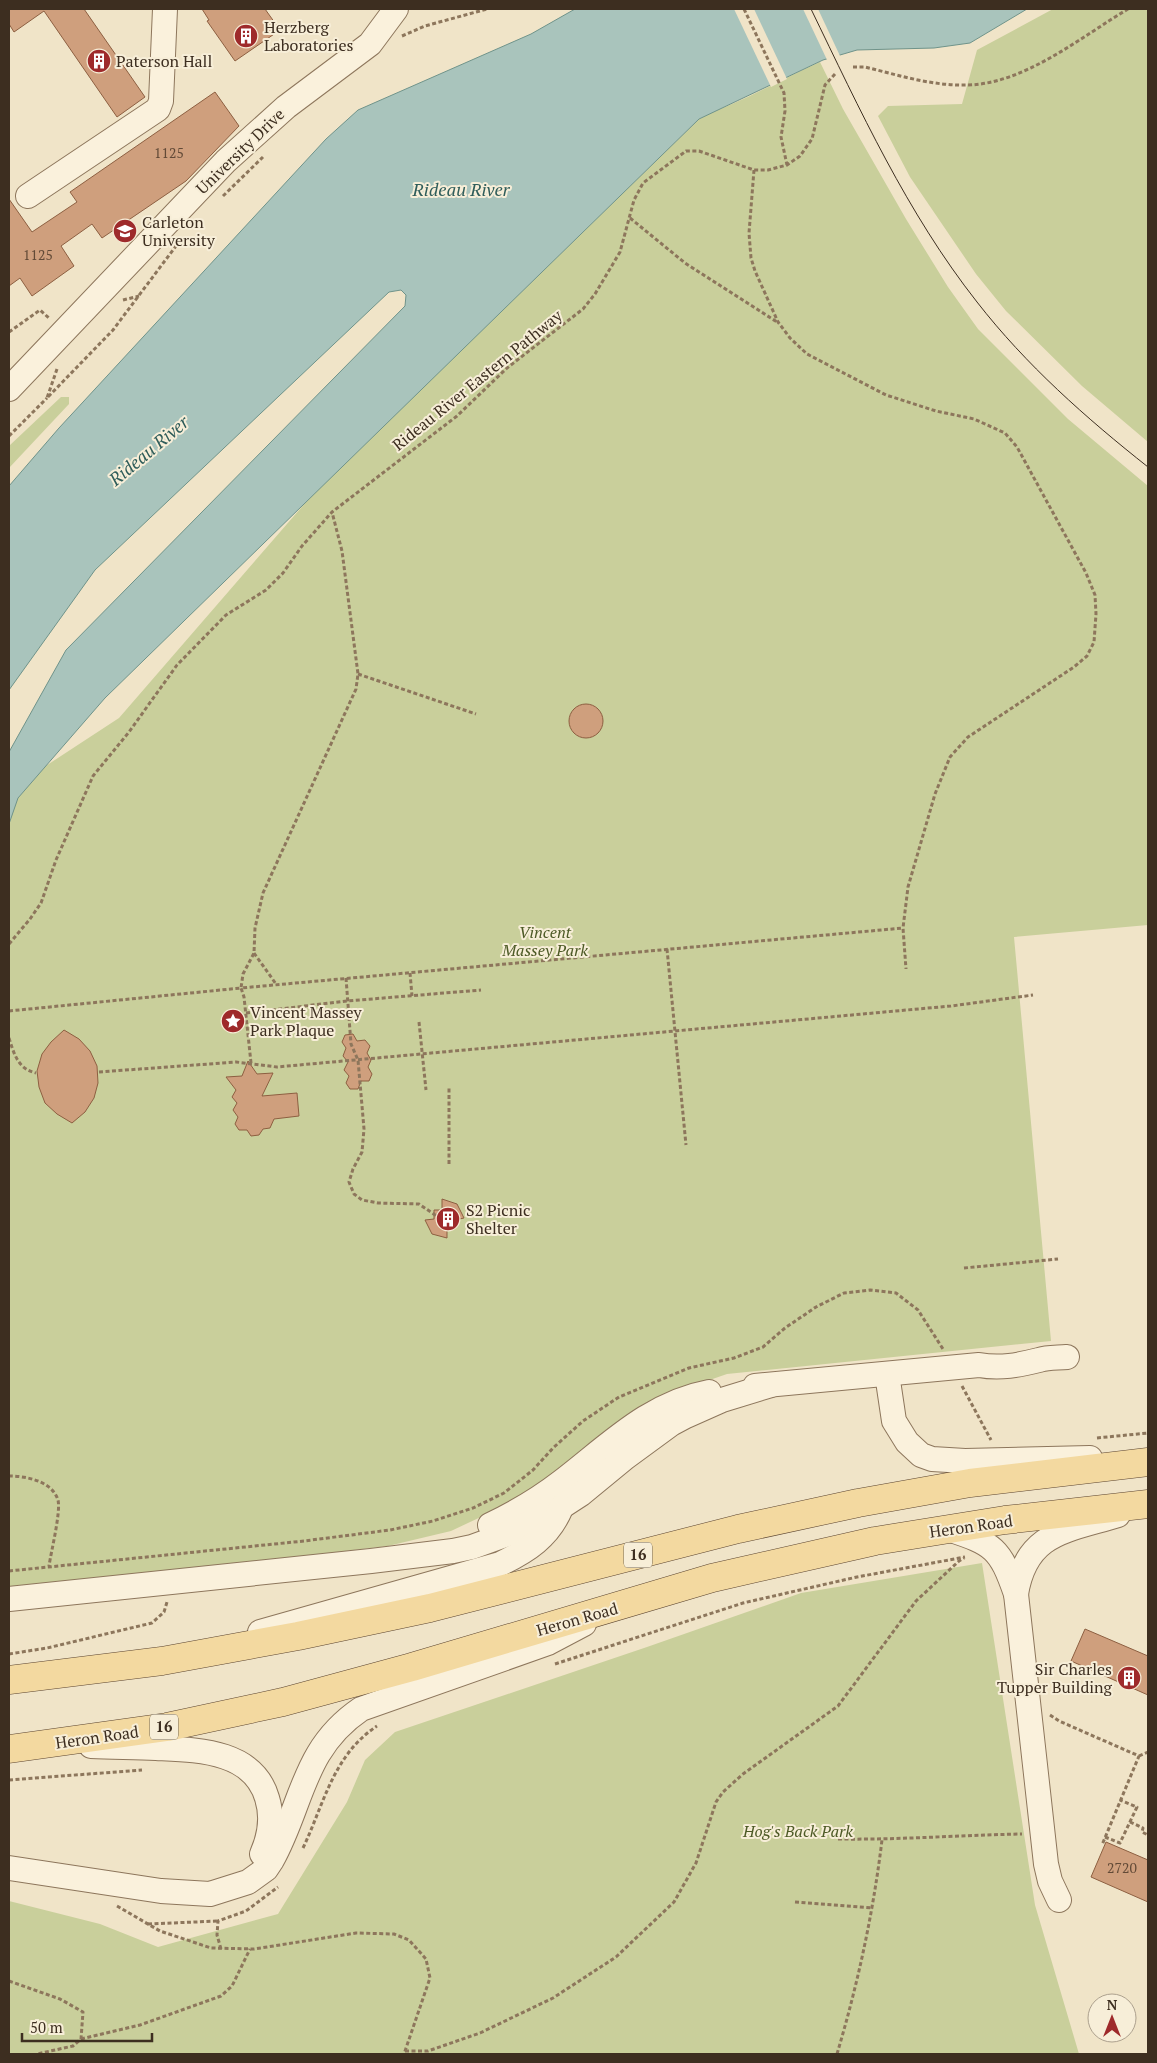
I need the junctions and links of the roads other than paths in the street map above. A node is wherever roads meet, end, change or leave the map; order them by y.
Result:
1 (165, 9) edge
2 (396, 9) edge
3 (28, 196) dead end
4 (9, 389) edge
5 (1067, 1357) dead end
6 (887, 1374) junction
7 (770, 1385) junction
8 (593, 1456) junction
9 (1148, 1458) edge
10 (1148, 1462) edge
11 (1148, 1505) edge
12 (561, 1507) junction
13 (948, 1528) junction
14 (391, 1559) junction
15 (1016, 1594) junction
16 (9, 1599) edge
17 (611, 1609) junction
18 (162, 1661) junction
19 (9, 1680) edge
20 (43, 1744) junction
21 (9, 1750) edge
22 (9, 1868) edge
23 (235, 1886) junction
24 (1059, 1900) dead end

1 - 3 street
2 - 4 street, University Drive
5 - 6 street
6 - 7 street
6 - 9 street
7 - 8 street
7 - 12 street
8 - 12 street
8 - 14 street
10 - 18 main road, 16
11 - 13 main road, Heron Road / 16
11 - 15 street
12 - 14 street
12 - 18 street
13 - 15 street
13 - 17 main road, Heron Road / 16
14 - 16 street
15 - 24 street
17 - 20 main road, Heron Road / 16
17 - 23 street
18 - 19 main road, 16
20 - 21 main road, Heron Road / 16
20 - 23 street
22 - 23 street

